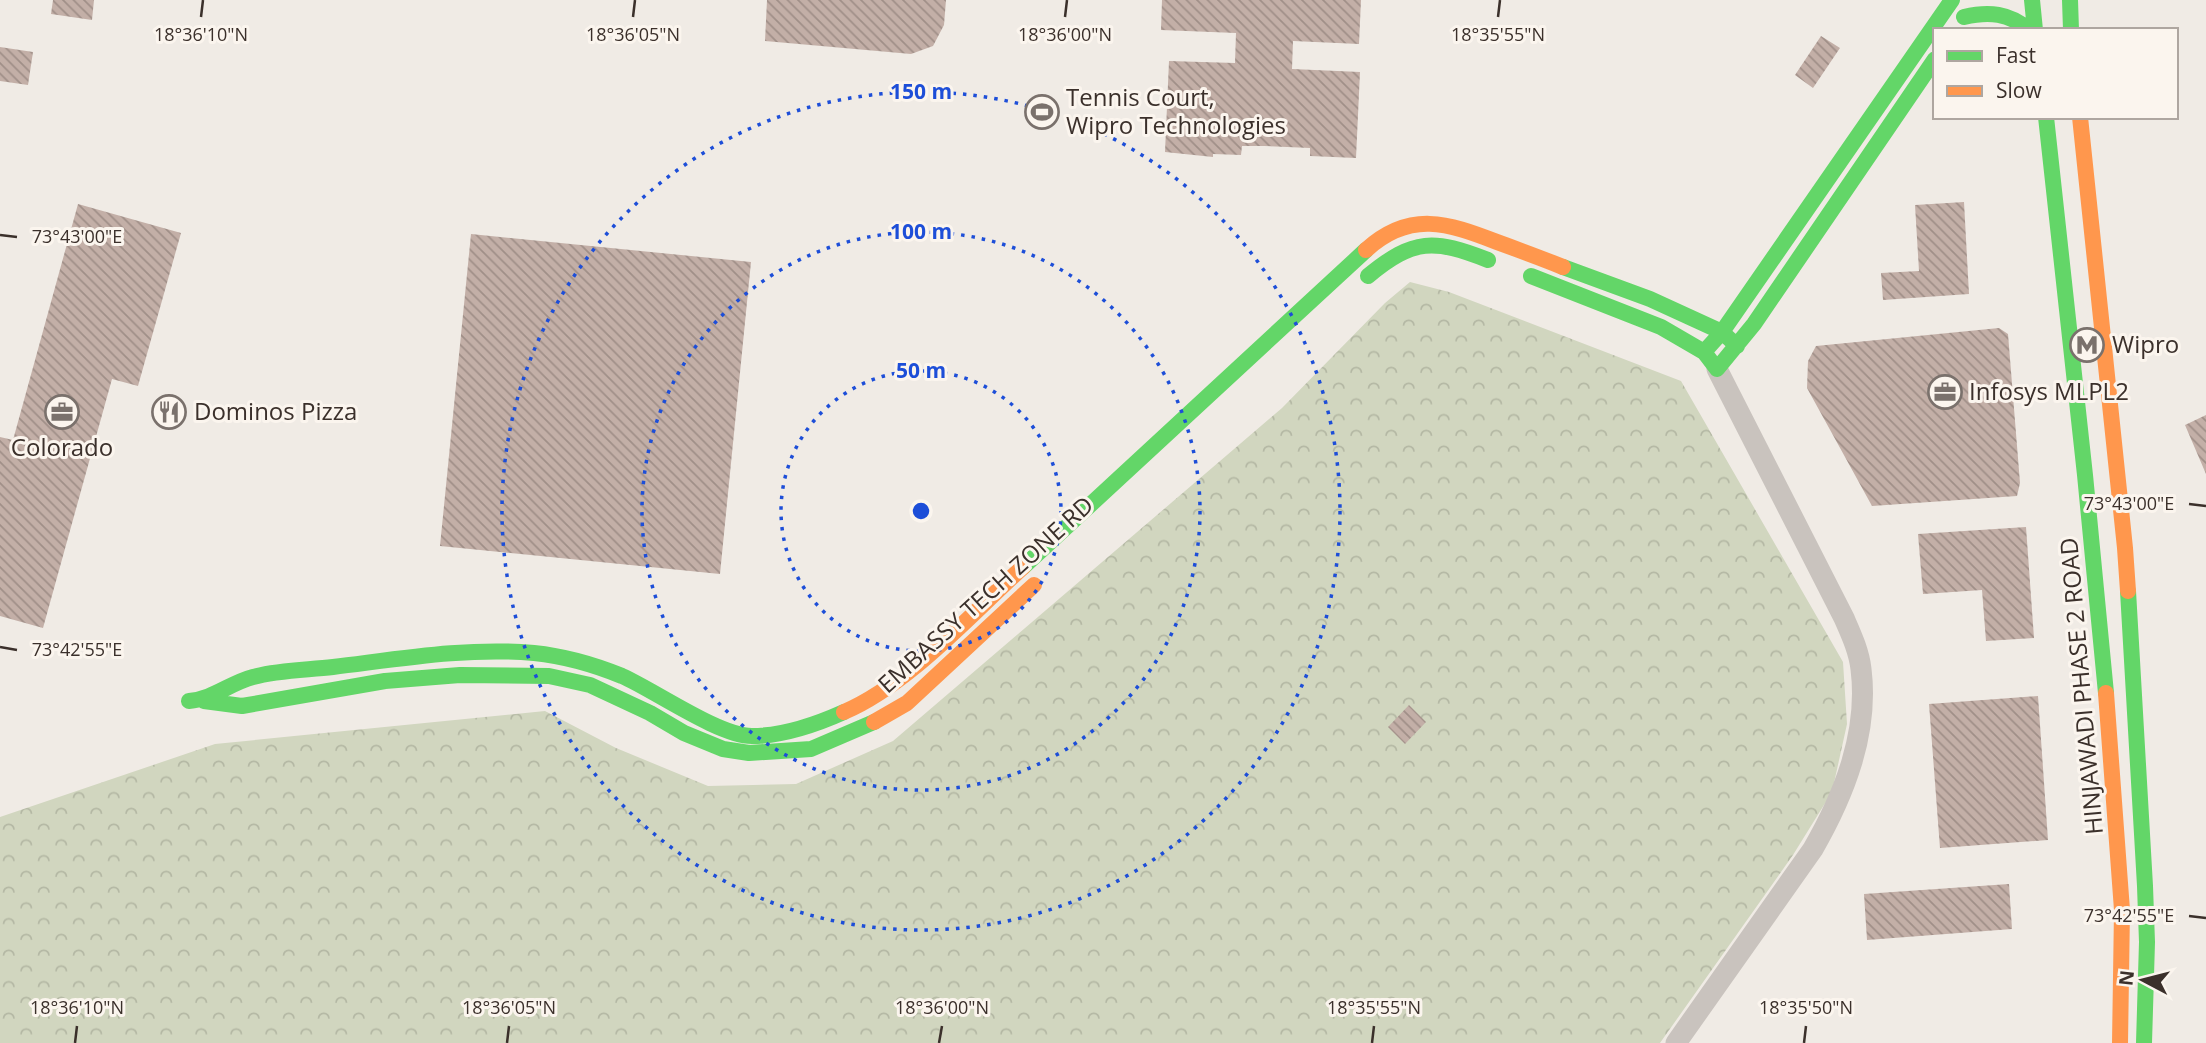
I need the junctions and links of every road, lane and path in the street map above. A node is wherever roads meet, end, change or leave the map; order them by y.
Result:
1 (1952, 0) edge
2 (1977, 0) edge
3 (2032, 0) edge
4 (2070, 0) edge
5 (1959, 23) edge
6 (2026, 28) edge
7 (2035, 28) edge
8 (2071, 28) edge
9 (1933, 62) edge
10 (2046, 119) edge
11 (2080, 119) edge
12 (1353, 290) dead end
13 (1722, 332) junction
14 (1737, 346) junction
15 (1703, 352) junction
16 (1717, 369) junction
17 (1049, 571) dead end
18 (355, 663) junction
19 (357, 686) junction
20 (1676, 1043) edge
21 (2120, 1043) edge
22 (2144, 1043) edge

1 - 13 street
2 - 5 street
3 - 7 street
4 - 8 street
5 - 6 street
9 - 14 street
10 - 21 street, HINJAWADI PHASE 2 ROAD
11 - 22 street, HINJAWADI PHASE 2 ROAD
12 - 15 street
13 - 14 street
13 - 15 street
13 - 18 street
14 - 16 street
15 - 16 street
16 - 20 street
17 - 19 street, EMBASSY TECH ZONE RD
18 - 19 street
18 - 19 street, EMBASSY TECH ZONE RD

